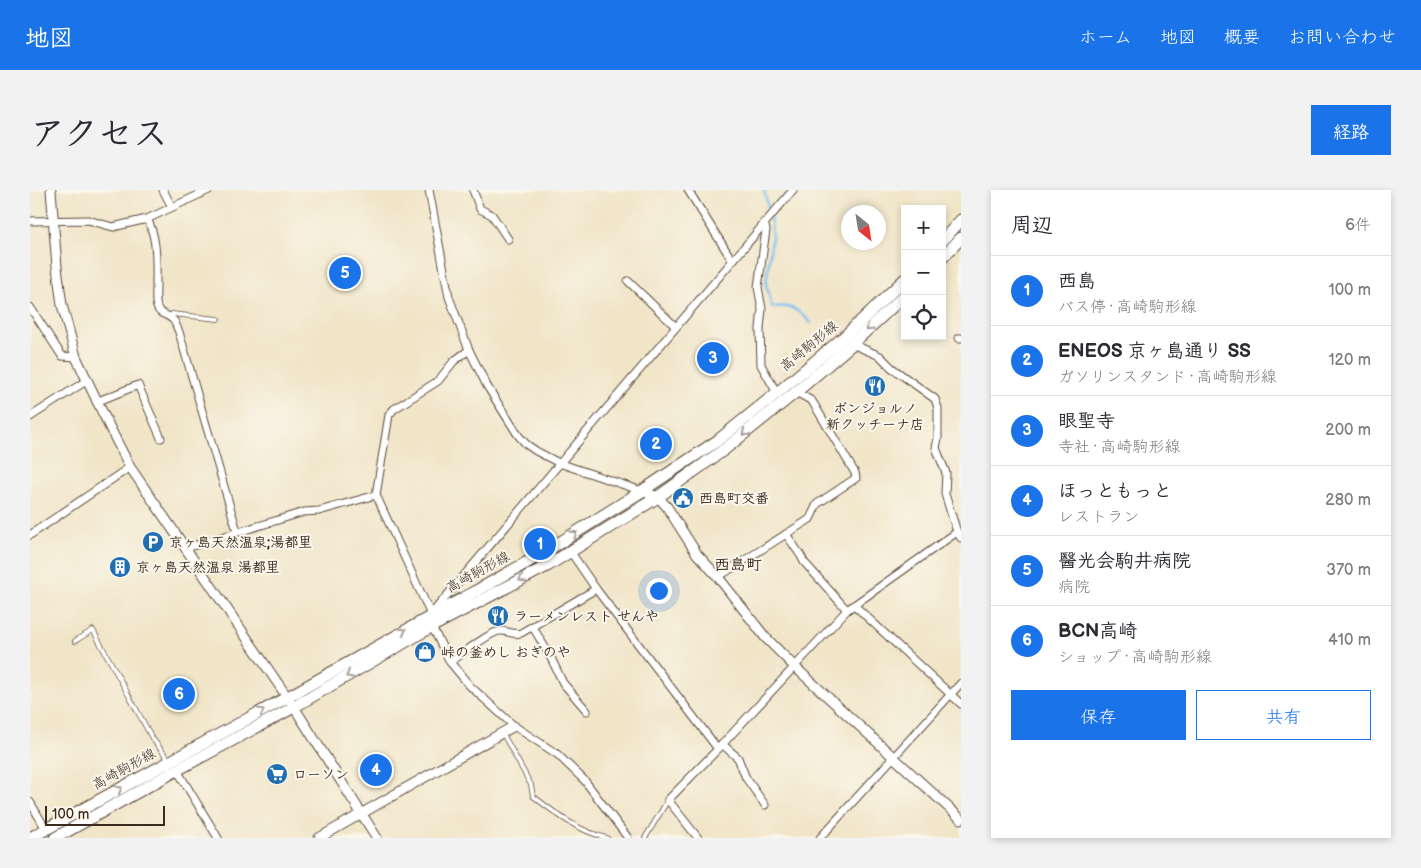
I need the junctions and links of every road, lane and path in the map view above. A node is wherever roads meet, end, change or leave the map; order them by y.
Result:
1 (51, 190) edge
2 (163, 190) edge
3 (208, 190) edge
4 (429, 190) edge
5 (473, 190) edge
6 (688, 190) edge
7 (792, 190) edge
8 (172, 207) junction
9 (147, 219) junction
10 (961, 220) edge
11 (30, 221) edge
12 (53, 221) junction
13 (764, 222) junction
14 (946, 237) edge
15 (961, 238) edge
16 (508, 239) dead end
17 (946, 254) edge
18 (732, 260) junction
19 (628, 281) dead end
20 (901, 284) edge
21 (901, 299) edge
22 (30, 306) edge
23 (170, 317) junction
24 (218, 320) dead end
25 (676, 327) junction
26 (852, 344) junction
27 (468, 350) junction
28 (76, 357) junction
29 (86, 380) junction
30 (796, 392) junction
31 (777, 393) junction
32 (96, 402) junction
33 (30, 417) edge
34 (161, 438) dead end
35 (560, 463) junction
36 (130, 467) junction
37 (642, 491) junction
38 (376, 495) junction
39 (658, 497) junction
40 (237, 531) junction
41 (786, 534) junction
42 (30, 535) edge
43 (959, 535) edge
44 (186, 548) junction
45 (570, 551) junction
46 (718, 577) junction
47 (596, 589) junction
48 (854, 605) junction
49 (847, 610) junction
50 (431, 621) junction
51 (533, 627) junction
52 (75, 641) dead end
53 (450, 662) junction
54 (795, 667) junction
55 (961, 683) edge
56 (950, 694) junction
57 (286, 698) junction
58 (961, 704) edge
59 (294, 707) junction
60 (587, 711) dead end
61 (514, 726) junction
62 (503, 734) junction
63 (720, 747) junction
64 (894, 757) junction
65 (173, 766) junction
66 (668, 800) junction
67 (30, 802) edge
68 (765, 805) dead end
69 (362, 814) junction
70 (961, 818) edge
71 (49, 834) edge
72 (30, 838) edge
73 (56, 838) edge
74 (218, 838) edge
75 (319, 838) edge
76 (377, 838) edge
77 (607, 838) edge
78 (628, 838) edge
79 (645, 838) edge
80 (698, 838) edge
81 (820, 838) edge

1 - 12 street
2 - 8 street
3 - 8 street
4 - 27 street
5 - 16 street
6 - 18 street
7 - 13 street
8 - 9 street
9 - 12 street
9 - 23 street
10 - 14 main road
11 - 12 street
12 - 28 street
13 - 18 street
13 - 31 street
15 - 17 main road
18 - 25 street
19 - 25 street
20 - 31 main road, 高崎駒形線
21 -> 26 main road, 高崎駒形線
22 - 28 street
23 - 24 lane
23 - 40 street
25 - 35 street
26 - 30 main road, 高崎駒形線
26 - 43 street
27 - 35 street
27 - 38 street
28 - 29 street
29 - 32 street
29 - 33 street
30 -> 39 main road, 高崎駒形線
30 - 41 street
31 - 37 main road, 高崎駒形線
32 - 34 street
32 - 36 street
35 - 37 street
35 - 50 street
36 - 42 street
36 - 44 street
37 - 39 street
50 -> 37 main road, 高崎駒形線
38 - 40 street
38 - 50 street
39 - 45 main road, 高崎駒形線
39 - 46 street
40 - 44 street
41 - 46 street
41 - 49 street
43 - 48 street
44 - 57 street
45 - 47 street
45 -> 50 main road, 高崎駒形線
46 - 54 street
47 - 51 street
47 - 63 street
48 - 49 street
48 - 56 street
49 - 54 street
50 - 53 street
57 -> 50 main road, 高崎駒形線
50 -> 59 main road, 高崎駒形線
51 - 53 street
51 - 60 street
52 - 65 lane
53 - 61 street
54 - 63 street
54 - 64 street
55 - 56 street
56 - 58 street
56 - 64 street
57 - 59 street
65 -> 57 main road, 高崎駒形線
59 - 65 main road, 高崎駒形線
59 - 69 street
61 - 62 street
61 - 78 street
62 - 69 street
62 - 77 lane
63 - 66 street
63 - 68 street
64 - 70 street
64 - 81 street
71 -> 65 main road, 高崎駒形線
65 - 73 main road, 高崎駒形線
65 - 74 street
66 - 79 lane
66 - 80 street
67 - 71 street
69 - 75 street
69 - 76 street
71 - 72 main road, 高崎駒形線

